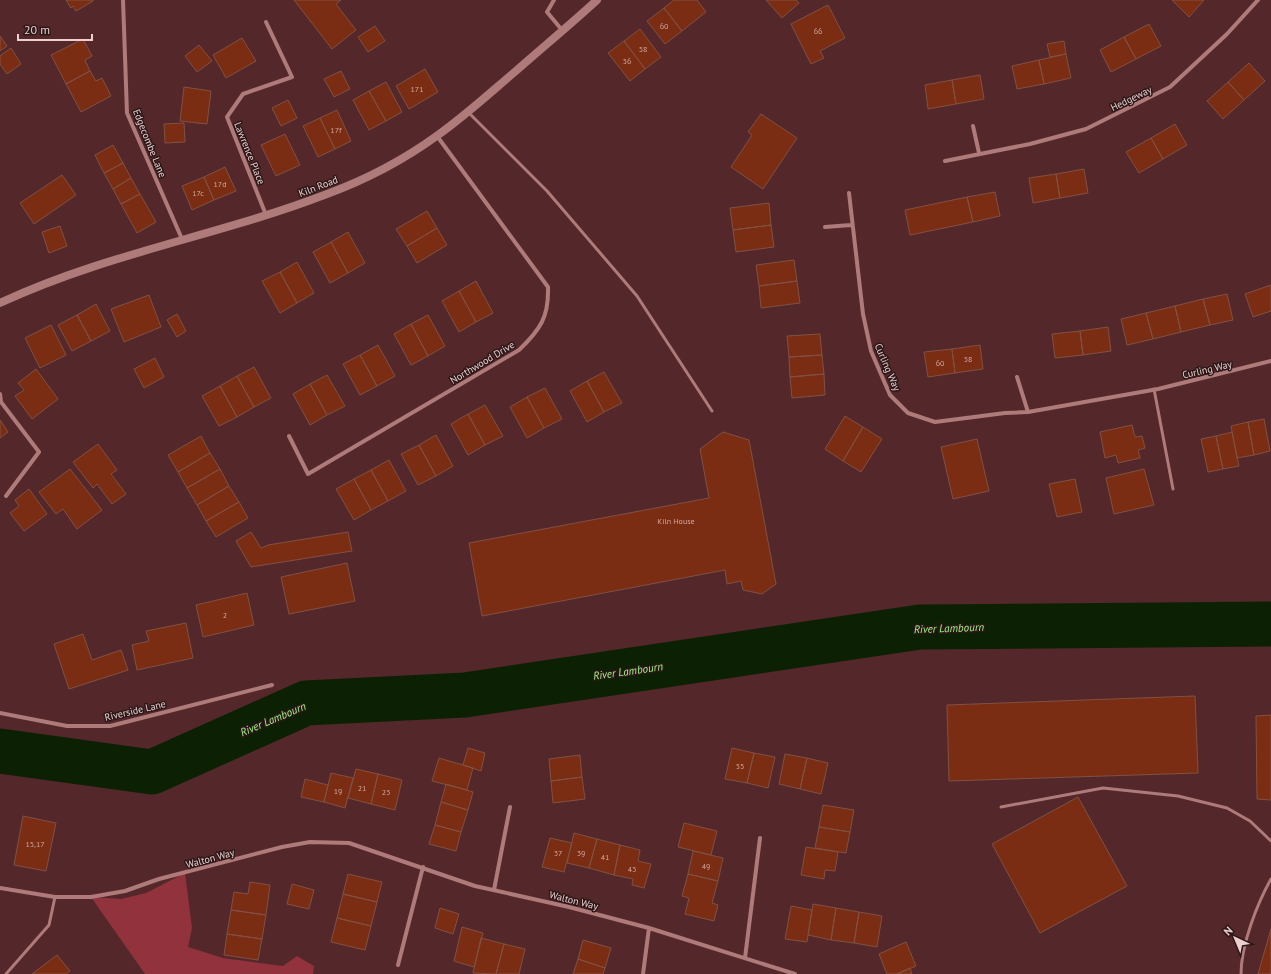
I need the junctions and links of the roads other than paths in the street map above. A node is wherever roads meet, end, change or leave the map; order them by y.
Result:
1 (123, 0) edge
2 (554, 0) edge
3 (596, 0) edge
4 (1258, 0) edge
5 (266, 22) dead end
6 (562, 30) junction
7 (468, 112) junction
8 (973, 126) dead end
9 (437, 136) junction
10 (979, 153) junction
11 (945, 161) dead end
12 (849, 193) dead end
13 (266, 215) junction
14 (851, 225) junction
15 (825, 227) dead end
16 (182, 239) junction
17 (0, 303) edge
18 (1271, 361) edge
19 (1018, 377) dead end
20 (1154, 389) junction
21 (0, 394) edge
22 (712, 410) dead end
23 (1028, 412) junction
24 (289, 436) dead end
25 (1173, 489) dead end
26 (6, 496) dead end
27 (272, 685) dead end
28 (0, 713) edge
29 (510, 807) dead end
30 (1001, 807) dead end
31 (760, 838) dead end
32 (1271, 841) edge
33 (423, 868) junction
34 (1271, 879) edge
35 (0, 888) edge
36 (494, 890) junction
37 (55, 897) junction
38 (649, 928) junction
39 (745, 958) junction
40 (398, 965) dead end
41 (6, 974) edge
42 (643, 974) edge
43 (796, 974) edge
44 (1241, 974) edge

1 - 16 street, Edgecombe Lane
2 - 6 street
3 - 6 street, Kiln Road
4 - 10 street, Hedgeway
5 - 13 street, Lawrence Place
6 - 7 street, Kiln Road
7 - 9 street, Kiln Road
7 - 22 lane
8 - 10 street
9 - 13 street, Kiln Road
9 - 24 street, Northwood Drive
10 - 11 street, Hedgeway
12 - 14 street, Curling Way
13 - 16 street, Kiln Road
14 - 15 street
14 - 23 street, Curling Way
16 - 17 street, Kiln Road
18 - 20 street, Curling Way
19 - 23 street
20 - 23 street, Curling Way
20 - 25 lane
21 - 26 street
27 - 28 street, Riverside Lane
29 - 36 street
30 - 32 lane
31 - 39 street
33 - 36 street, Walton Way
33 - 37 street, Walton Way
33 - 40 street
34 - 44 lane
35 - 37 street, Walton Way
36 - 38 street, Walton Way
37 - 41 lane
38 - 39 street, Walton Way
38 - 42 street
39 - 43 street, Walton Way

